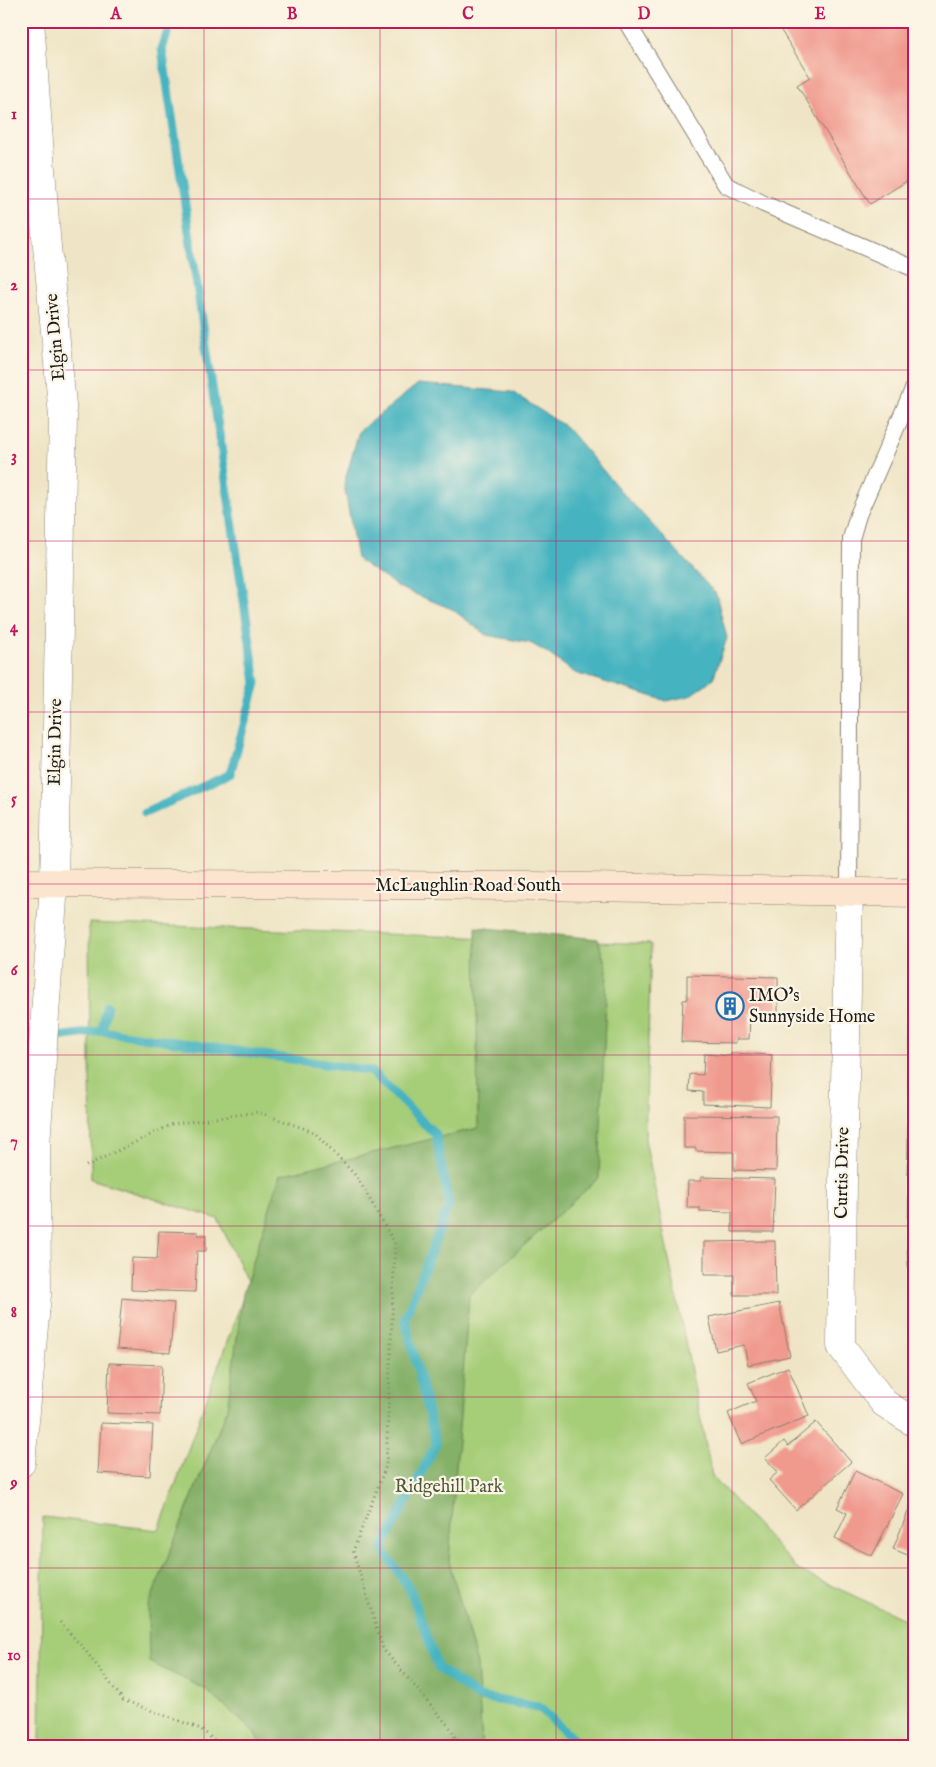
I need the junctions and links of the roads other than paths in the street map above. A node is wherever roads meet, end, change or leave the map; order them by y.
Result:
1 (30, 21) edge
2 (626, 21) edge
3 (915, 269) edge
4 (915, 385) edge
5 (21, 883) edge
6 (54, 884) junction
7 (849, 892) junction
8 (915, 894) edge
9 (915, 1423) edge
10 (21, 1463) edge

1 - 6 street, Elgin Drive
2 - 3 lane
4 - 7 lane
5 - 6 main road, McLaughlin Road South
6 - 7 main road, McLaughlin Road South
6 - 10 street, Elgin Drive
7 - 8 main road, McLaughlin Road South
7 - 9 street, Curtis Drive

